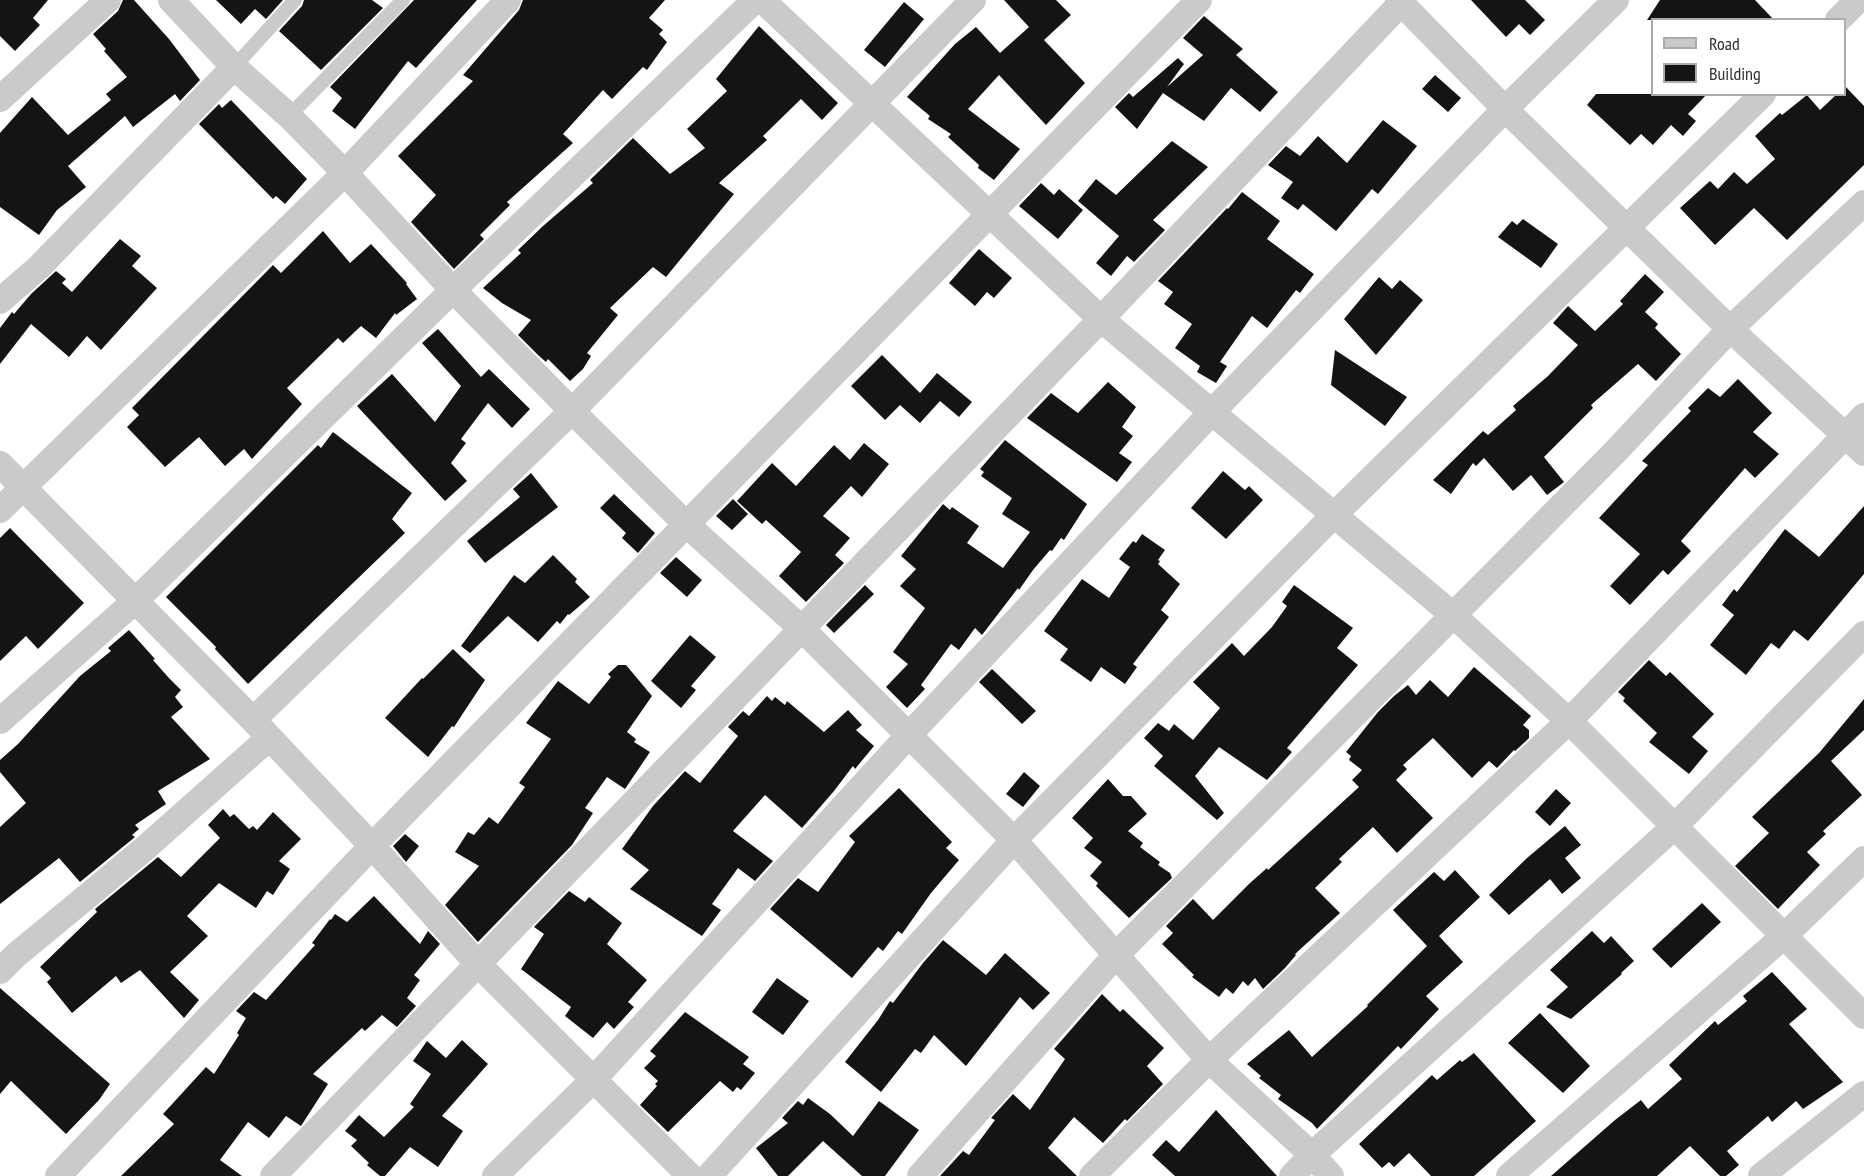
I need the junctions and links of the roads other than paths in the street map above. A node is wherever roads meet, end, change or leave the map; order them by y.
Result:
1 (108, 0) edge
2 (171, 0) edge
3 (295, 0) edge
4 (403, 0) edge
5 (508, 0) edge
6 (755, 0) edge
7 (762, 0) edge
8 (973, 0) edge
9 (1199, 0) edge
10 (1616, 0) edge
11 (1858, 0) edge
12 (1401, 1) edge
13 (1840, 18) edge
14 (234, 67) junction
15 (1761, 96) edge
16 (0, 99) edge
17 (871, 105) junction
18 (1505, 109) junction
19 (288, 116) junction
20 (345, 173) junction
21 (1864, 203) edge
22 (989, 214) junction
23 (1627, 229) junction
24 (453, 290) junction
25 (0, 300) edge
26 (1101, 320) junction
27 (1730, 329) junction
28 (572, 411) junction
29 (1212, 412) junction
30 (1864, 416) edge
31 (1844, 436) junction
32 (1864, 453) edge
33 (0, 464) edge
34 (23, 486) junction
35 (0, 510) edge
36 (1335, 514) junction
37 (686, 524) junction
38 (135, 601) junction
39 (1453, 615) junction
40 (801, 628) junction
41 (1864, 634) edge
42 (0, 721) edge
43 (1569, 721) junction
44 (261, 729) junction
45 (908, 736) junction
46 (1675, 826) junction
47 (1014, 840) junction
48 (372, 846) junction
49 (1864, 859) edge
50 (1784, 936) junction
51 (1116, 955) junction
52 (477, 963) junction
53 (0, 971) edge
54 (1864, 1016) edge
55 (1209, 1060) junction
56 (593, 1080) junction
57 (1864, 1094) edge
58 (1312, 1155) junction
59 (58, 1176) edge
60 (273, 1176) edge
61 (495, 1176) edge
62 (690, 1176) edge
63 (709, 1176) edge
64 (920, 1176) edge
65 (1092, 1176) edge
66 (1292, 1176) edge
67 (1331, 1176) edge
68 (1509, 1176) edge
69 (1761, 1176) edge

1 - 16 street
2 - 14 street
3 - 14 lane
4 - 19 lane
5 - 20 street
6 - 24 street
7 - 17 street
8 - 17 street
9 - 22 street
10 - 18 street
11 - 13 street
12 - 18 street
12 - 26 street
14 - 19 street
14 - 25 street
15 - 23 street
17 - 22 street
17 - 28 street
18 - 23 street
18 - 29 street
19 - 20 street
20 - 24 street
20 - 34 street
21 - 27 street
22 - 26 street
22 - 37 street
23 - 27 street
23 - 36 street
24 - 28 street
24 - 38 street
26 - 29 street
26 - 40 street
27 - 31 street
27 - 39 street
28 - 37 street
28 - 44 street
29 - 36 street
29 - 45 street
30 - 31 street
31 - 32 street
31 - 43 street
33 - 34 street
34 - 35 street
34 - 38 street
36 - 39 street
36 - 47 street
37 - 40 street
37 - 48 street
38 - 42 street
38 - 44 street
39 - 43 street
39 - 51 street
40 - 45 street
40 - 52 street
41 - 46 street
43 - 46 street
43 - 55 street
44 - 48 street
44 - 53 street
45 - 47 street
45 - 56 street
46 - 50 street
46 - 58 street
47 - 51 street
47 - 63 street
48 - 52 street
48 - 59 street
49 - 50 street
50 - 54 street
50 - 68 street
51 - 55 street
51 - 64 street
52 - 56 street
52 - 60 street
55 - 58 street
55 - 65 street
56 - 61 street
56 - 62 street
57 - 69 street
58 - 66 street
58 - 67 street

